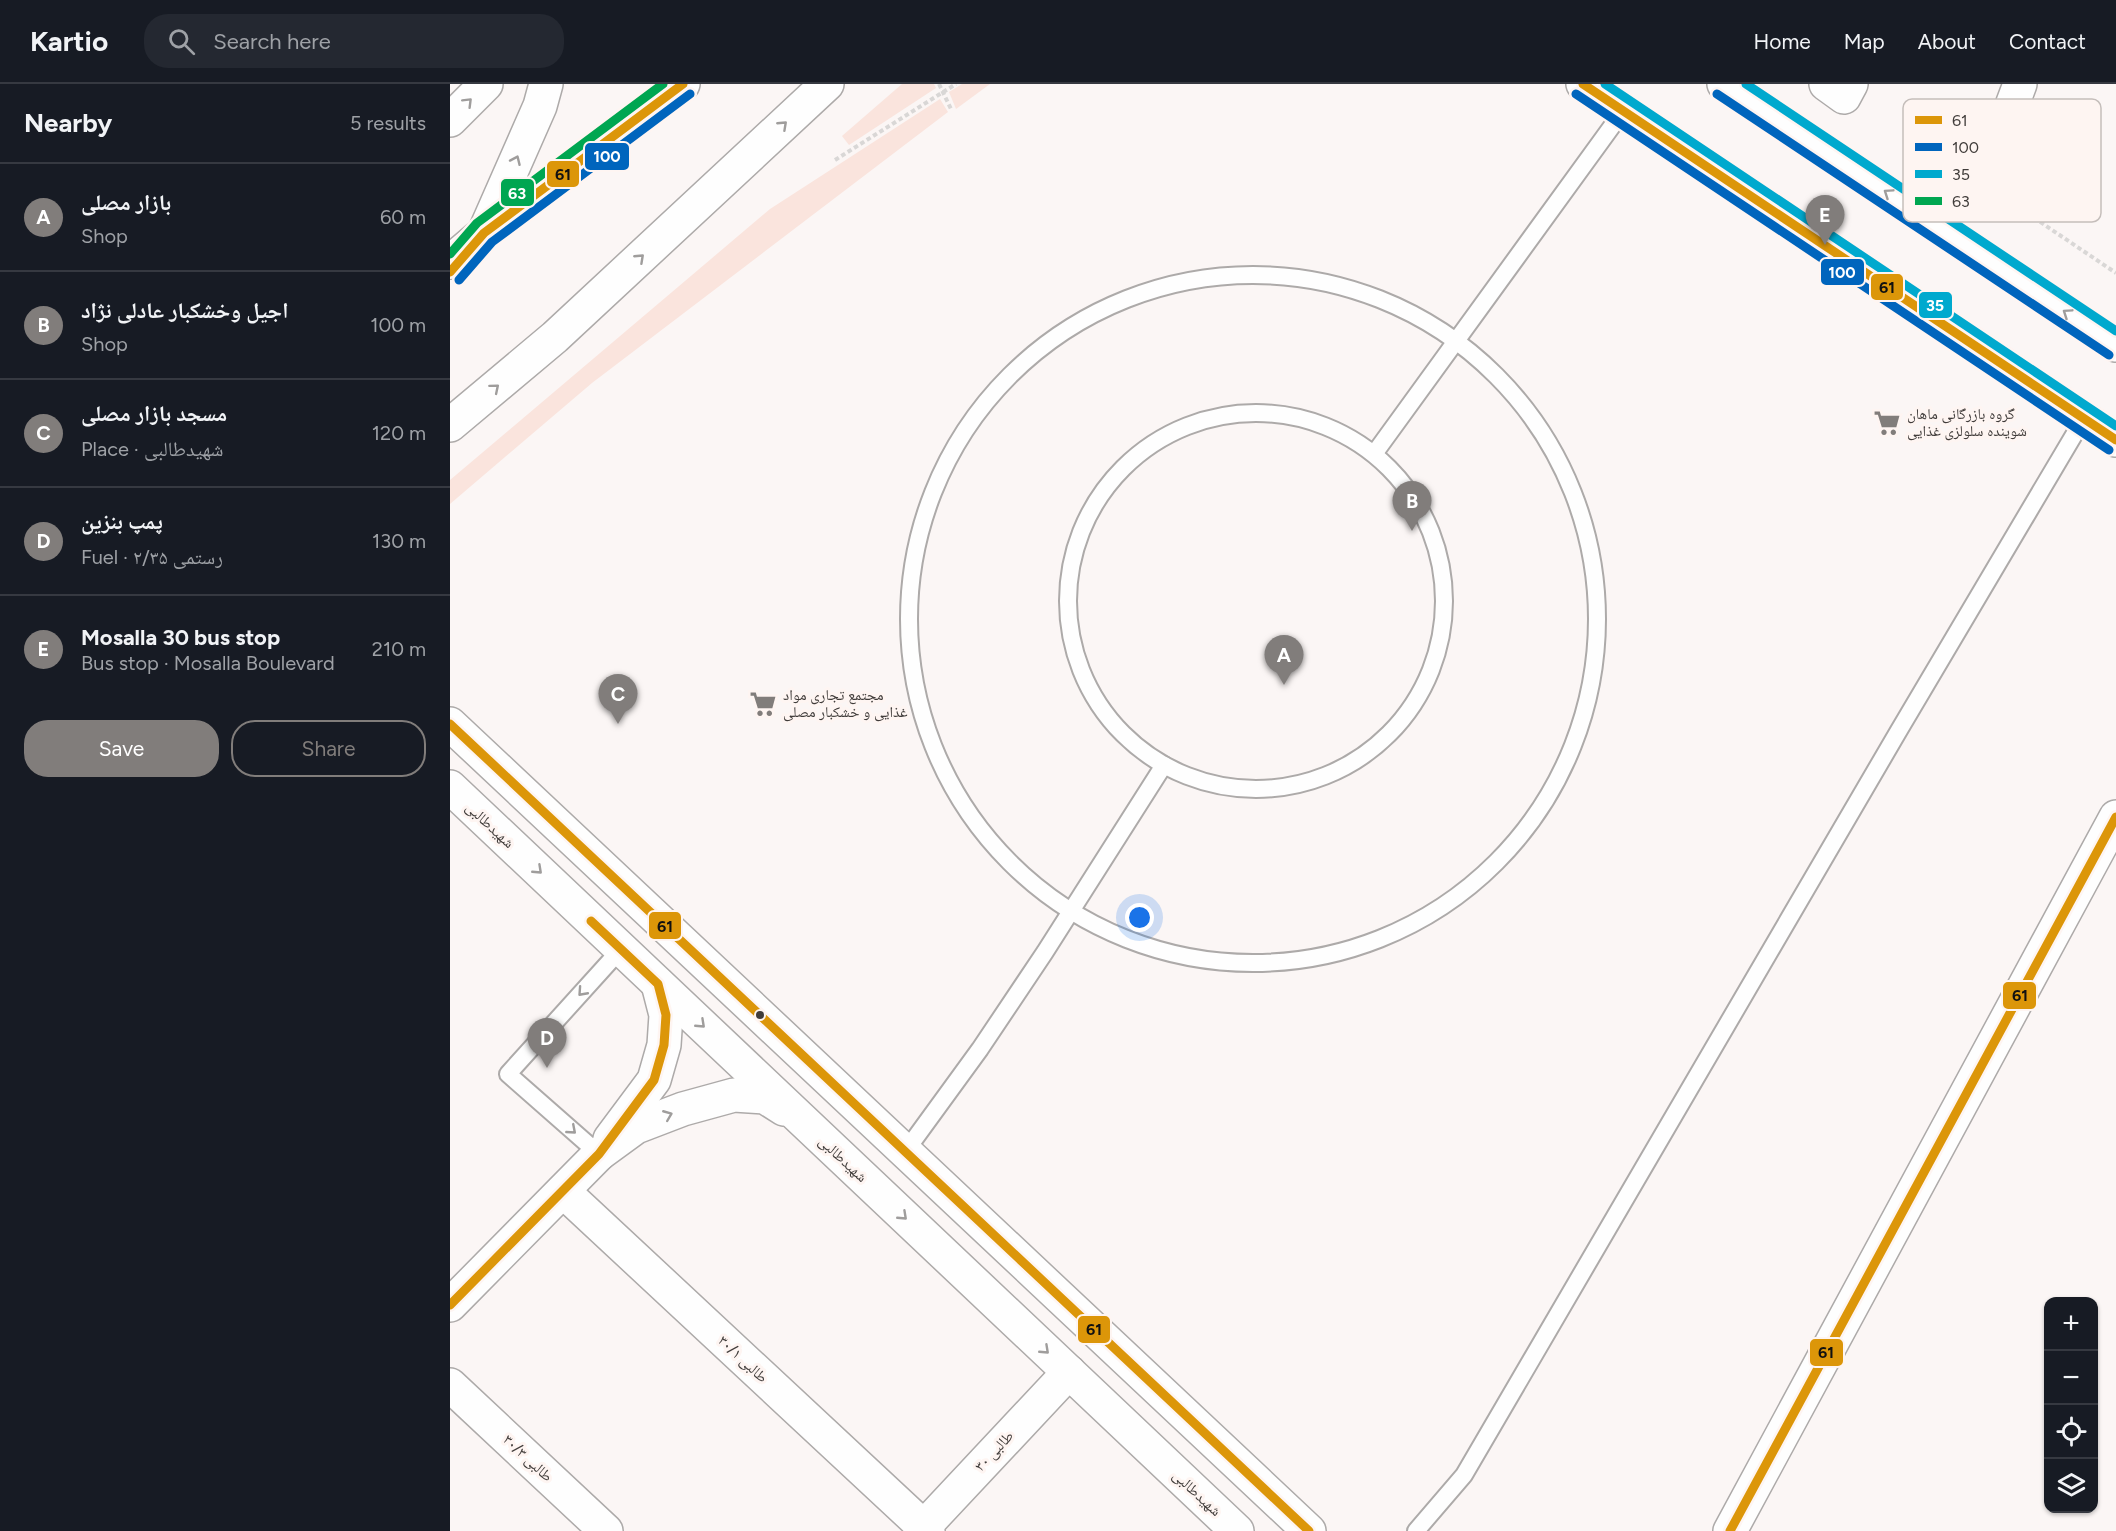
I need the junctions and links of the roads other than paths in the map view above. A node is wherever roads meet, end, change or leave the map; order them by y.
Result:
1 (486, 84) edge
2 (683, 84) edge
3 (827, 84) edge
4 (1583, 84) edge
5 (1724, 84) edge
6 (1826, 84) edge
7 (1851, 84) edge
8 (2020, 84) edge
9 (543, 95) edge
10 (2014, 99) edge
11 (1623, 111) junction
12 (450, 120) edge
13 (1903, 203) edge
14 (1931, 222) edge
15 (484, 233) junction
16 (450, 262) edge
17 (450, 272) edge
18 (1456, 341) junction
19 (2116, 345) edge
20 (2084, 418) junction
21 (450, 425) edge
22 (2116, 440) edge
23 (1374, 454) junction
24 (450, 724) edge
25 (1164, 765) junction
26 (450, 787) edge
27 (2116, 817) edge
28 (1070, 911) junction
29 (621, 949) junction
30 (658, 984) junction
31 (802, 1120) junction
32 (905, 1152) junction
33 (599, 1154) junction
34 (875, 1189) junction
35 (563, 1191) junction
36 (450, 1305) edge
37 (1069, 1372) junction
38 (450, 1385) edge
39 (924, 1530) edge
40 (606, 1531) edge
41 (1237, 1531) edge
42 (1309, 1531) edge
43 (1416, 1531) edge
44 (1730, 1531) edge

12 -> 1 main road
2 - 15 main road
21 -> 3 main road
4 - 11 main road
13 -> 5 main road
6 - 7 main road
8 - 10 main road
15 -> 9 main road
11 - 18 lane
11 - 20 main road
19 -> 14 main road
15 - 16 main road
15 - 17 main road
18 - 23 lane
18 - 28 lane
18 - 28 lane
20 - 22 main road
20 - 43 lane
23 - 25 lane
23 - 25 lane
24 - 32 main road
25 - 28 lane
26 -> 29 main road, شهیدطالبی
27 - 44 main road
28 - 32 lane
29 - 30 main road, شهیدطالبی
29 -> 33 lane
30 -> 31 main road, شهیدطالبی
30 - 33 main road
33 -> 31 main road
31 - 34 main road, شهیدطالبی
32 - 34 main road
32 - 42 main road
33 - 35 main road
34 -> 37 main road, شهیدطالبی
35 - 36 main road
35 - 39 main road, طالبی ۳۰/۱
37 - 39 main road, طالبی ۳۰
37 - 41 main road, شهیدطالبی
38 - 40 main road, طالبی ۳۰/۳

